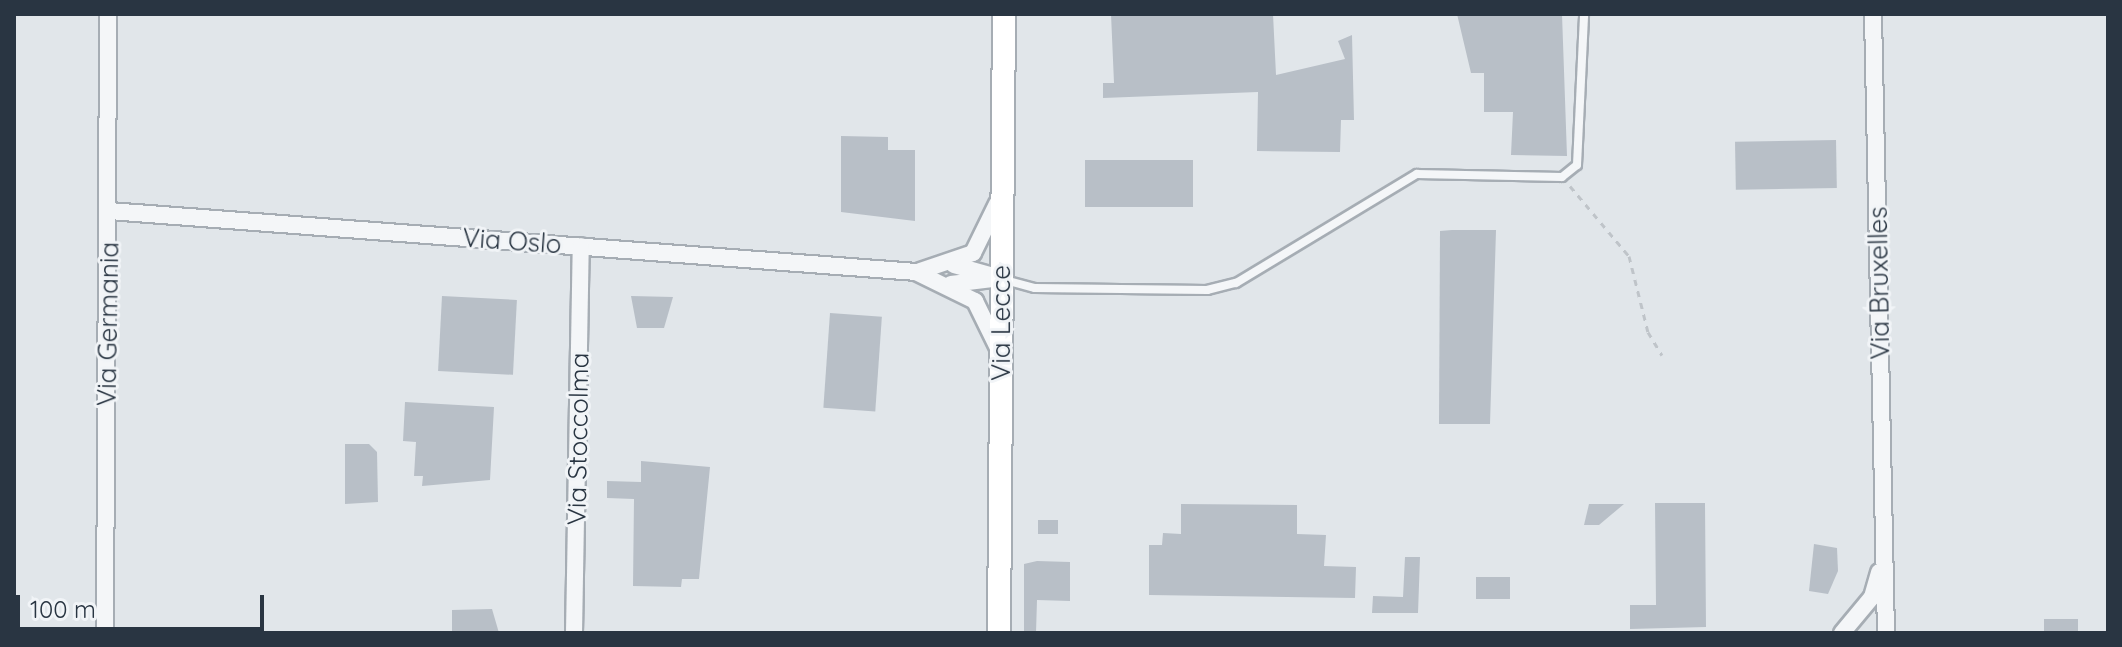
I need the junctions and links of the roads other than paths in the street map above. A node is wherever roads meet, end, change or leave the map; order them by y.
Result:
1 (108, 14) edge
2 (1004, 14) edge
3 (1584, 14) edge
4 (1873, 14) edge
5 (1003, 183) junction
6 (109, 211) junction
7 (581, 246) junction
8 (954, 265) junction
9 (916, 272) junction
10 (1001, 278) junction
11 (951, 284) junction
12 (1001, 357) junction
13 (1884, 551) junction
14 (105, 633) edge
15 (574, 633) edge
16 (999, 633) edge
17 (1842, 633) edge
18 (1886, 633) edge

1 - 6 street, Via Germania
2 - 5 main road, Via Lecce
3 - 10 lane
4 - 13 street, Via Bruxelles
5 - 8 street
5 - 10 main road, Via Lecce
6 - 7 street, Via Oslo
6 - 14 street, Via Germania
7 - 9 street, Via Oslo
7 - 15 street, Via Stoccolma
8 - 9 street
8 - 10 street
9 - 11 street
10 - 11 street
10 - 12 main road, Via Lecce
11 - 12 street
12 - 16 main road, Via Lecce
13 - 17 street, Via Bruxelles
13 - 18 street, Via Bruxelles

